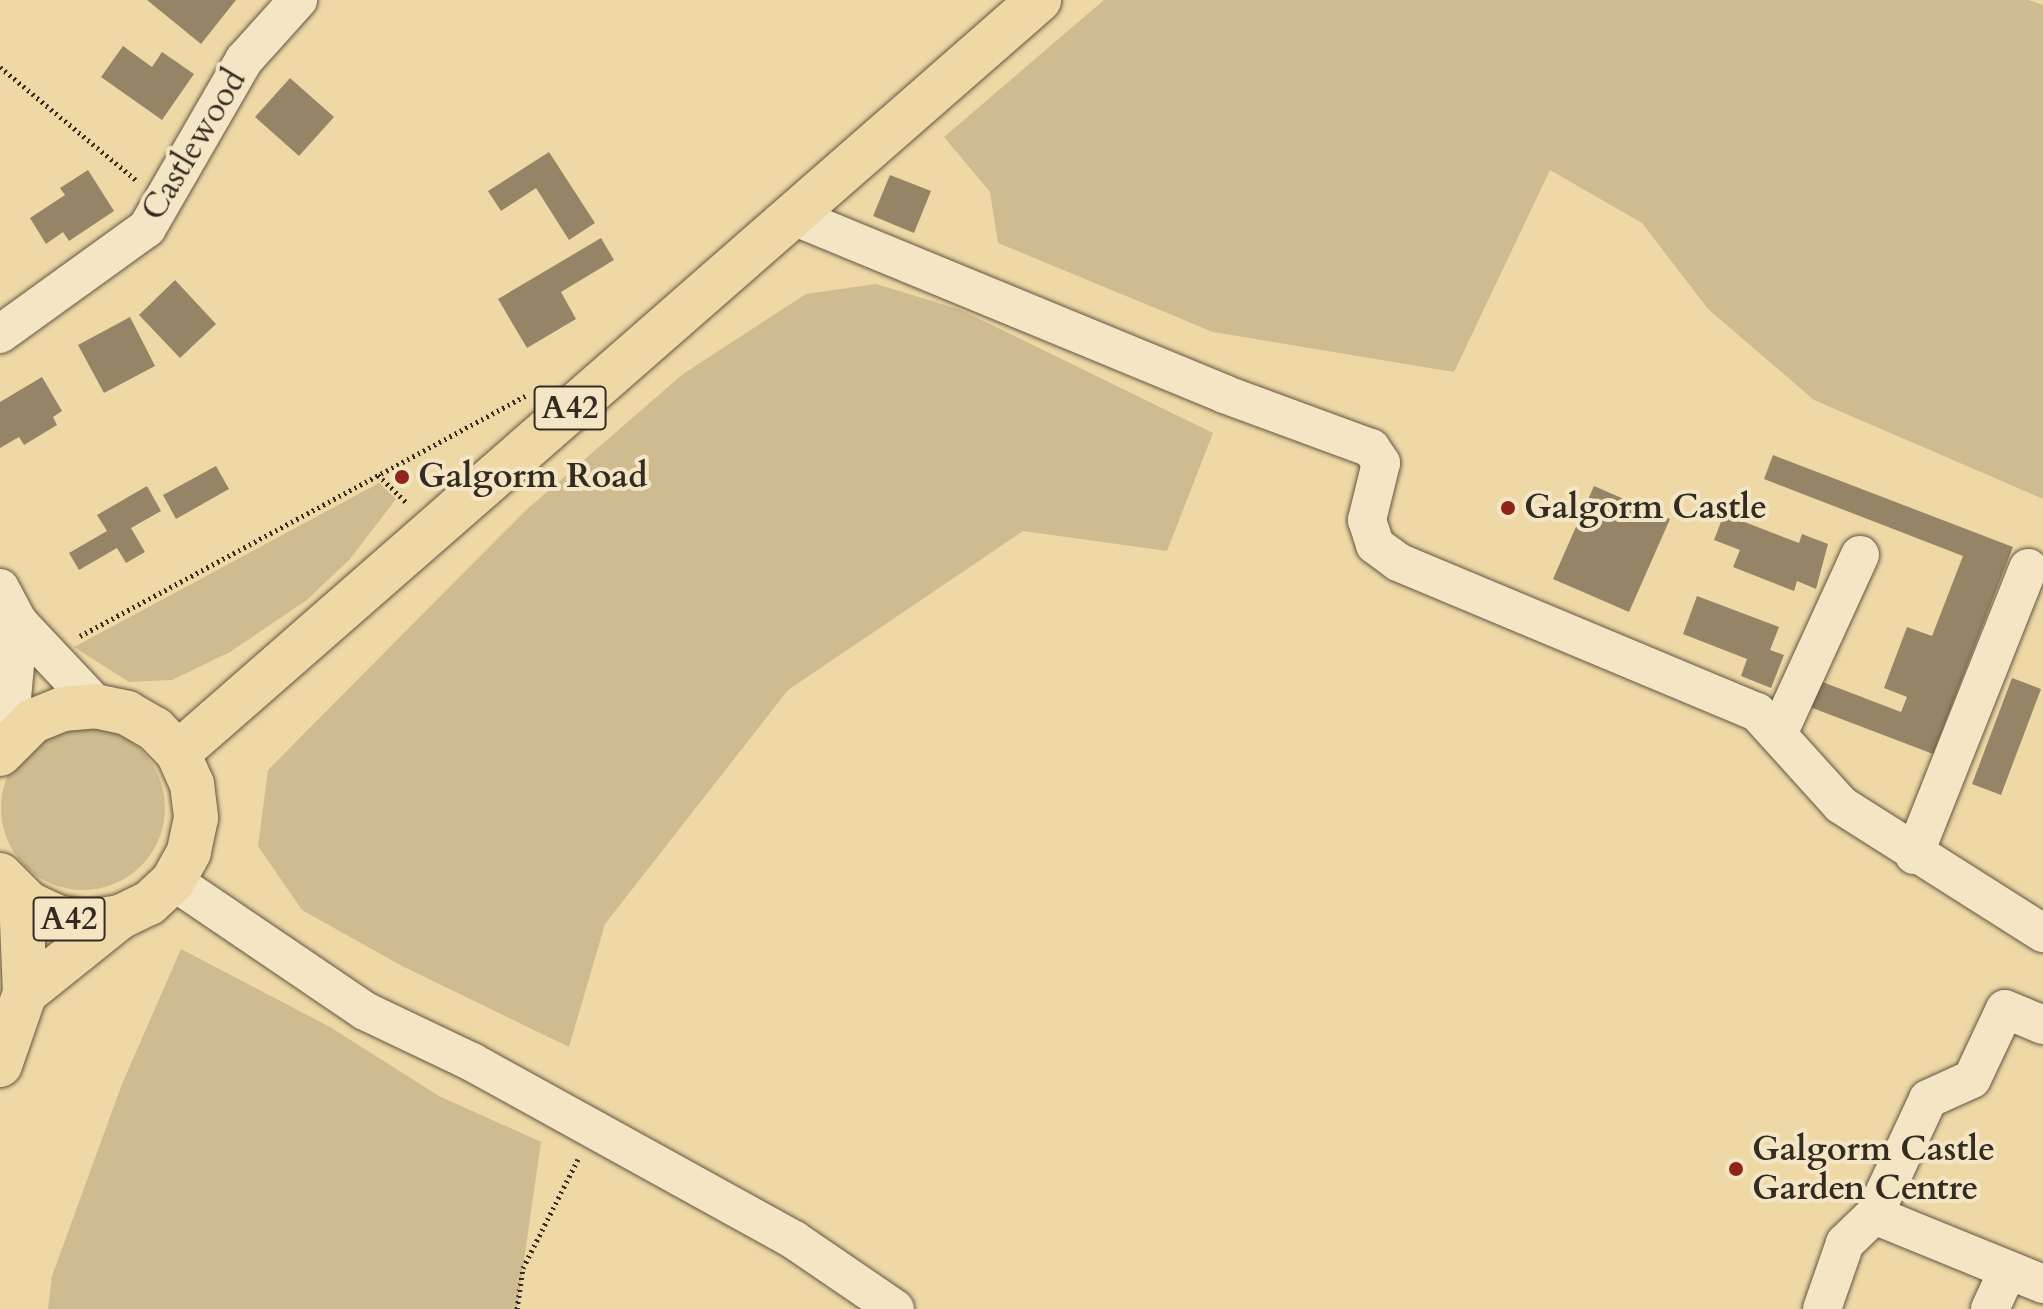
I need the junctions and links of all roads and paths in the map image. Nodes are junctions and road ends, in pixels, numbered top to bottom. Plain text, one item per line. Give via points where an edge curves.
1 (298, 0) edge
2 (1039, 0) edge
3 (0, 67) edge
4 (161, 201) junction
5 (793, 216) junction
6 (0, 334) edge
7 (532, 392) dead end
8 (1860, 555) dead end
9 (2028, 568) dead end
10 (0, 588) edge
11 (19, 623) junction
12 (51, 652) junction
13 (97, 706) junction
14 (1778, 734) junction
15 (4, 748) edge
16 (178, 753) junction
17 (1914, 855) junction
18 (173, 881) junction
19 (10, 886) edge
20 (120, 917) junction
21 (2043, 933) edge
22 (25, 993) junction
23 (2043, 1025) edge
24 (0, 1065) edge
25 (593, 1129) junction
26 (1874, 1215) junction
27 (2008, 1270) junction
28 (2043, 1284) edge
29 (517, 1309) edge
30 (895, 1309) edge
31 (1822, 1309) edge
32 (1990, 1309) edge

1 - 4 street, Castlewood via 244,60
2 - 5 main road, A42
3 - 4 path
4 - 6 street, Castlewood via 147,228
5 - 14 street via 1224,394 1371,448 1381,463 1367,520 1375,545 1398,562 1757,712
5 - 16 main road, A42
7 - 12 path
8 - 14 street
9 - 17 street
10 - 11 street
11 - 12 street
11 - 15 street
12 - 13 street
13 - 15 main road, A42 via 63,709 33,721
13 - 16 main road, A42 via 127,713 155,729
14 - 17 street via 1841,805
16 - 18 main road, A42 via 192,784 196,818 189,852
17 - 21 street
18 - 20 main road, A42 via 149,903
18 - 25 street via 365,1011
19 - 20 main road, A42 via 57,917 88,922
19 - 22 main road, A42
20 - 22 main road, A42
22 - 24 main road, A42
23 - 26 street via 2005,1009 1972,1079 1928,1099
25 - 29 path via 523,1268
25 - 30 street via 794,1240
26 - 27 street
26 - 31 street via 1845,1243
27 - 28 street
27 - 32 street

